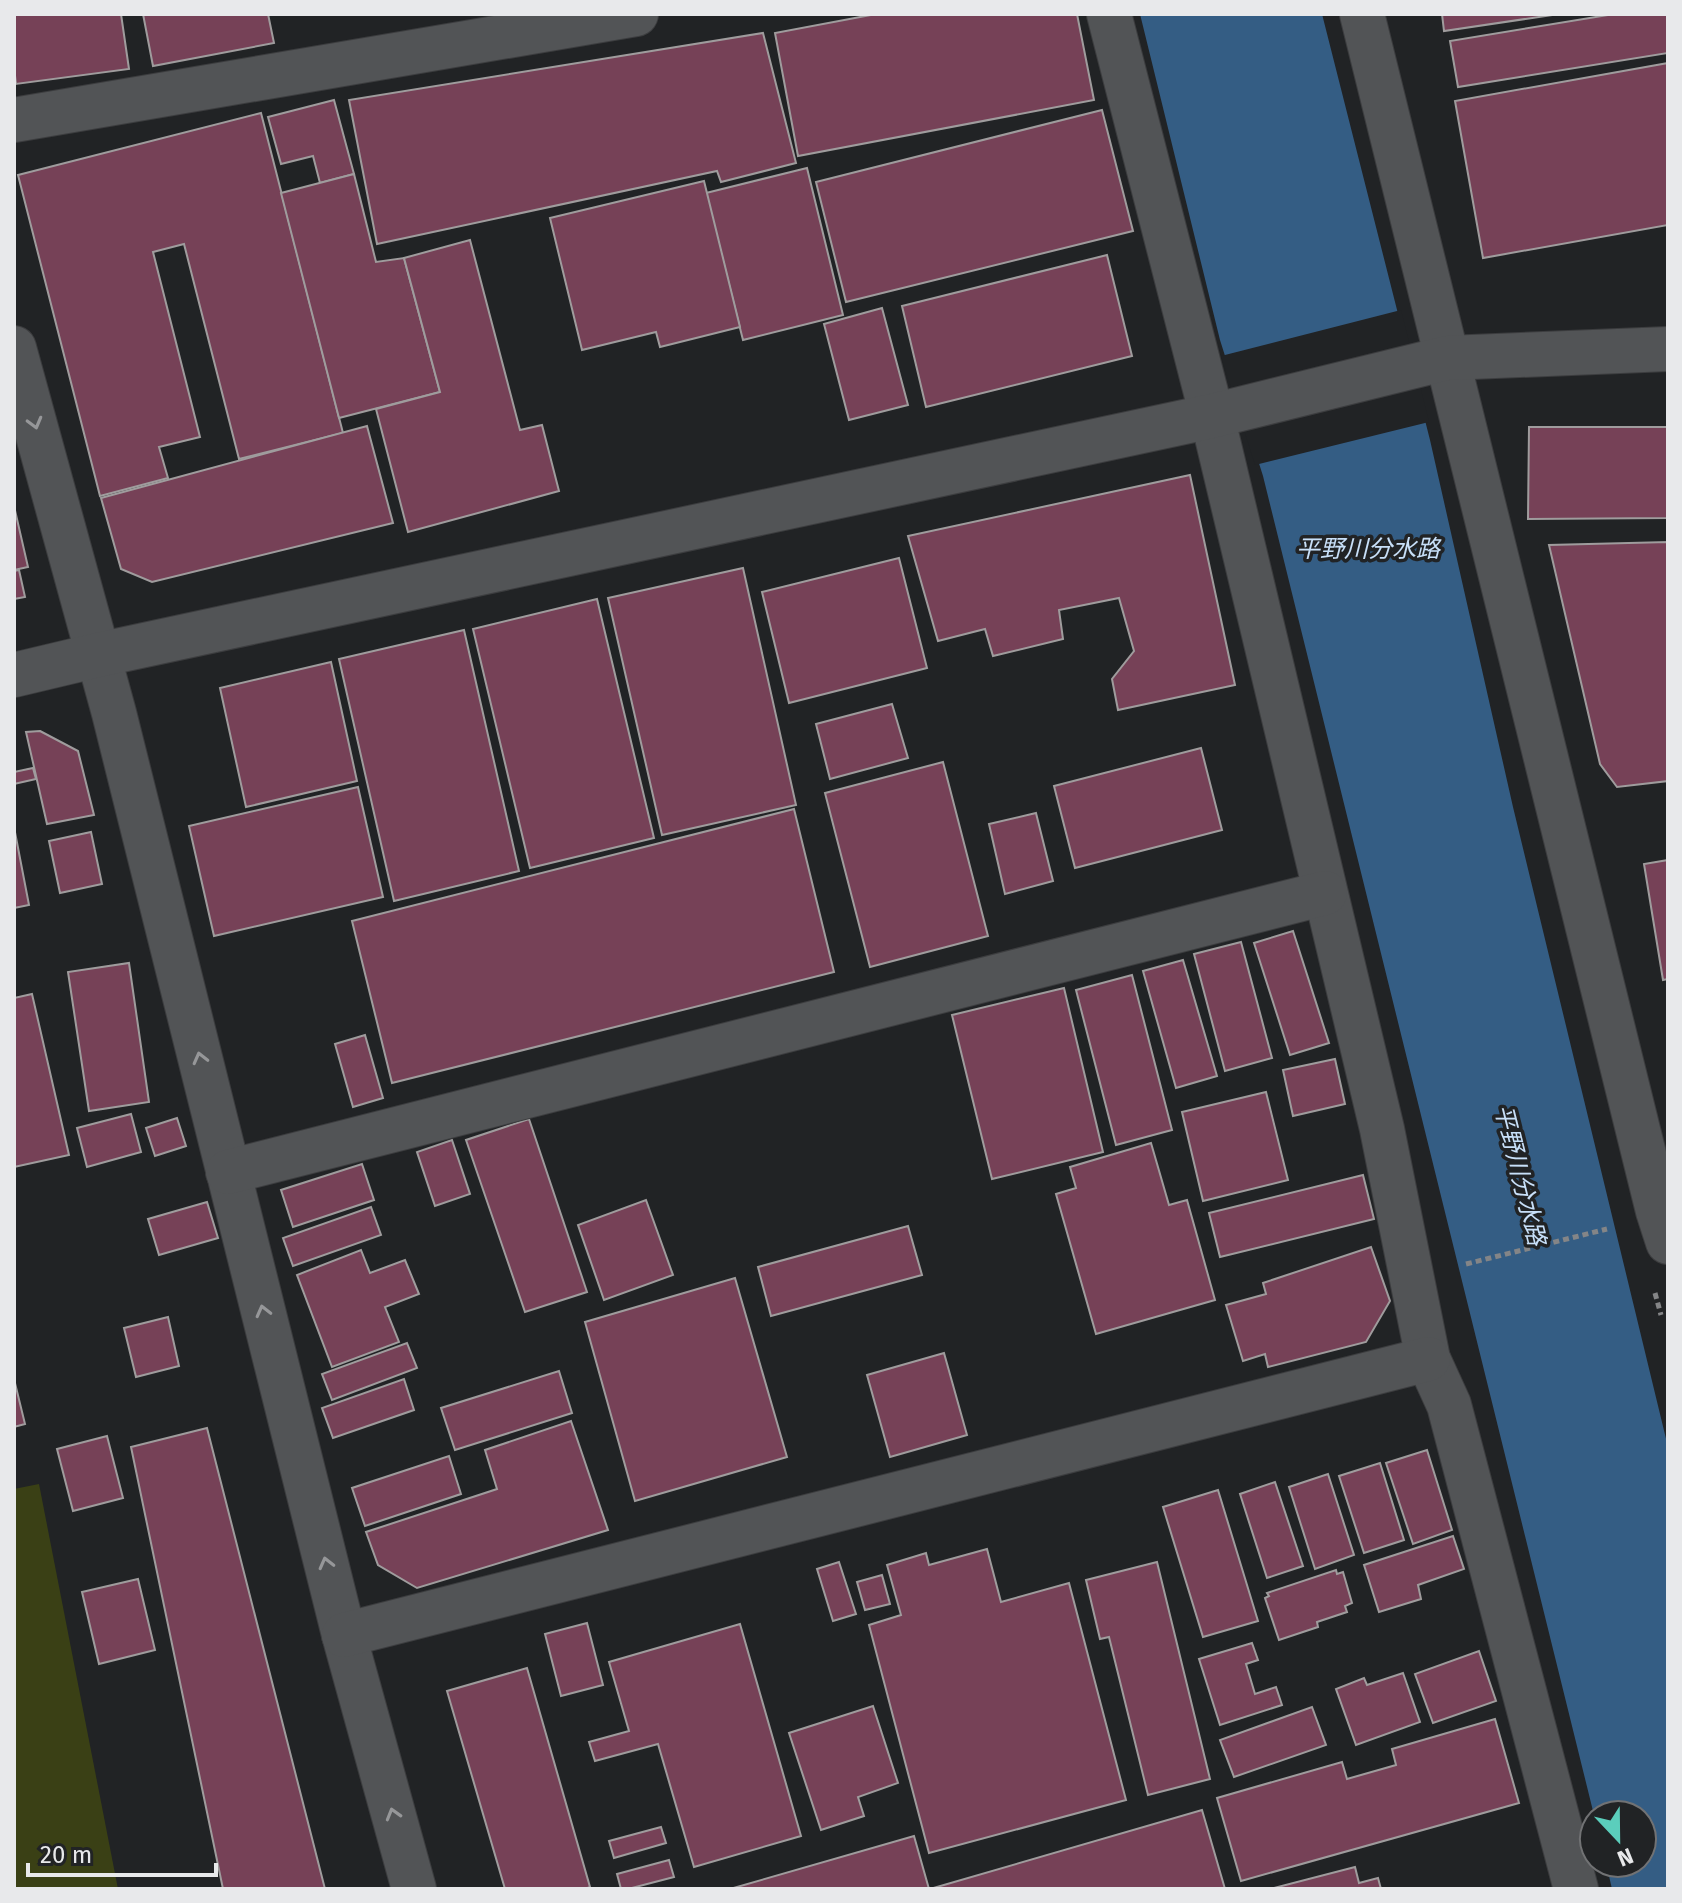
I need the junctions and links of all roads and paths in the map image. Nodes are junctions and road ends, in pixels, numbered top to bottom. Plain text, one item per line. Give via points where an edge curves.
1 (636, 14) edge
2 (1109, 14) edge
3 (1362, 14) edge
4 (14, 120) edge
5 (14, 348) edge
6 (1668, 349) edge
7 (1431, 362) junction
8 (1223, 413) junction
9 (98, 655) junction
10 (14, 675) edge
11 (1325, 893) junction
12 (228, 1172) junction
13 (1620, 1226) dead end
14 (1668, 1242) edge
15 (1466, 1264) dead end
16 (1428, 1359) junction
17 (344, 1635) junction
18 (414, 1889) edge
19 (1576, 1889) edge

1 - 4 street
2 - 8 street
3 - 7 street
5 -> 9 street
6 - 7 street
7 - 8 street
7 - 14 street
8 - 9 street
8 - 11 street
9 - 10 street
12 -> 9 street
11 - 12 street
11 - 16 street via 1382,1129
17 -> 12 street
13 - 15 path
16 - 17 street
16 - 19 street via 1449,1405
18 -> 17 street

